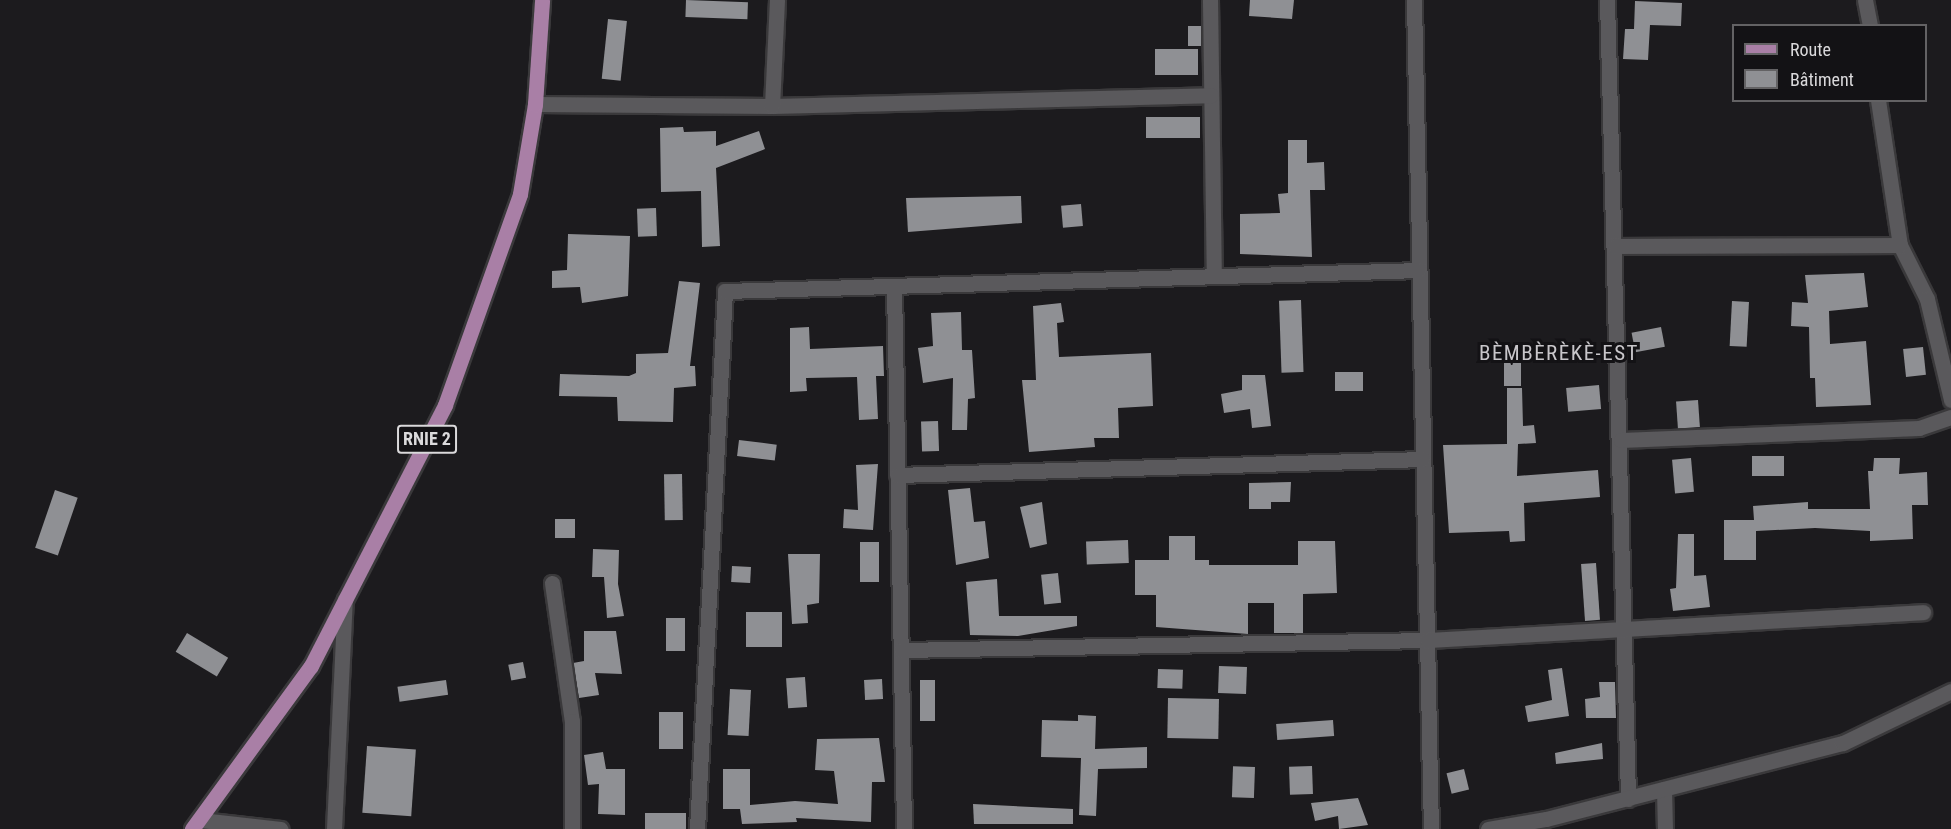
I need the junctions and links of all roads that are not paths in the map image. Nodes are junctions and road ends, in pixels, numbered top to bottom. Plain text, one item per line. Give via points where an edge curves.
1 (542, 0) edge
2 (777, 0) edge
3 (1210, 0) edge
4 (1414, 0) edge
5 (1607, 0) edge
6 (1865, 0) edge
7 (1870, 24) edge
8 (1211, 94) junction
9 (1878, 102) edge
10 (535, 104) junction
11 (772, 106) junction
12 (1900, 245) junction
13 (1615, 246) junction
14 (1419, 270) junction
15 (1214, 276) junction
16 (894, 286) junction
17 (1951, 400) edge
18 (1951, 417) edge
19 (1621, 440) junction
20 (1424, 459) junction
21 (897, 475) junction
22 (552, 584) dead end
23 (345, 599) junction
24 (1923, 612) dead end
25 (1625, 629) junction
26 (1427, 640) junction
27 (901, 650) junction
28 (1951, 691) edge
29 (1664, 789) junction
30 (1628, 799) junction
31 (197, 824) edge
32 (280, 829) edge
33 (334, 829) edge
34 (572, 829) edge
35 (697, 829) edge
36 (904, 829) edge
37 (1431, 829) edge
38 (1488, 829) edge
39 (1665, 829) edge

1 - 10 main road, RNIE 2
2 - 11 street
3 - 8 street
4 - 14 street
5 - 13 street
6 - 7 street
8 - 11 street
8 - 15 street
9 - 12 street
10 - 11 street
10 - 23 main road, RNIE 2 via 520,195 477,326 445,405
12 - 13 street
12 - 17 street via 1927,299
13 - 19 street
14 - 15 street
14 - 20 street
15 - 16 street
16 - 21 street
16 - 35 street via 725,291
18 - 19 street via 1919,428
19 - 25 street
20 - 21 street
20 - 26 street
21 - 27 street
22 - 34 street via 572,721
23 - 31 main road, RNIE 2 via 311,666
23 - 33 street
24 - 25 street
25 - 26 street
25 - 30 street
26 - 27 street
26 - 37 street
27 - 36 street
28 - 29 street via 1843,743
29 - 30 street
29 - 39 street
30 - 38 street
31 - 32 street

